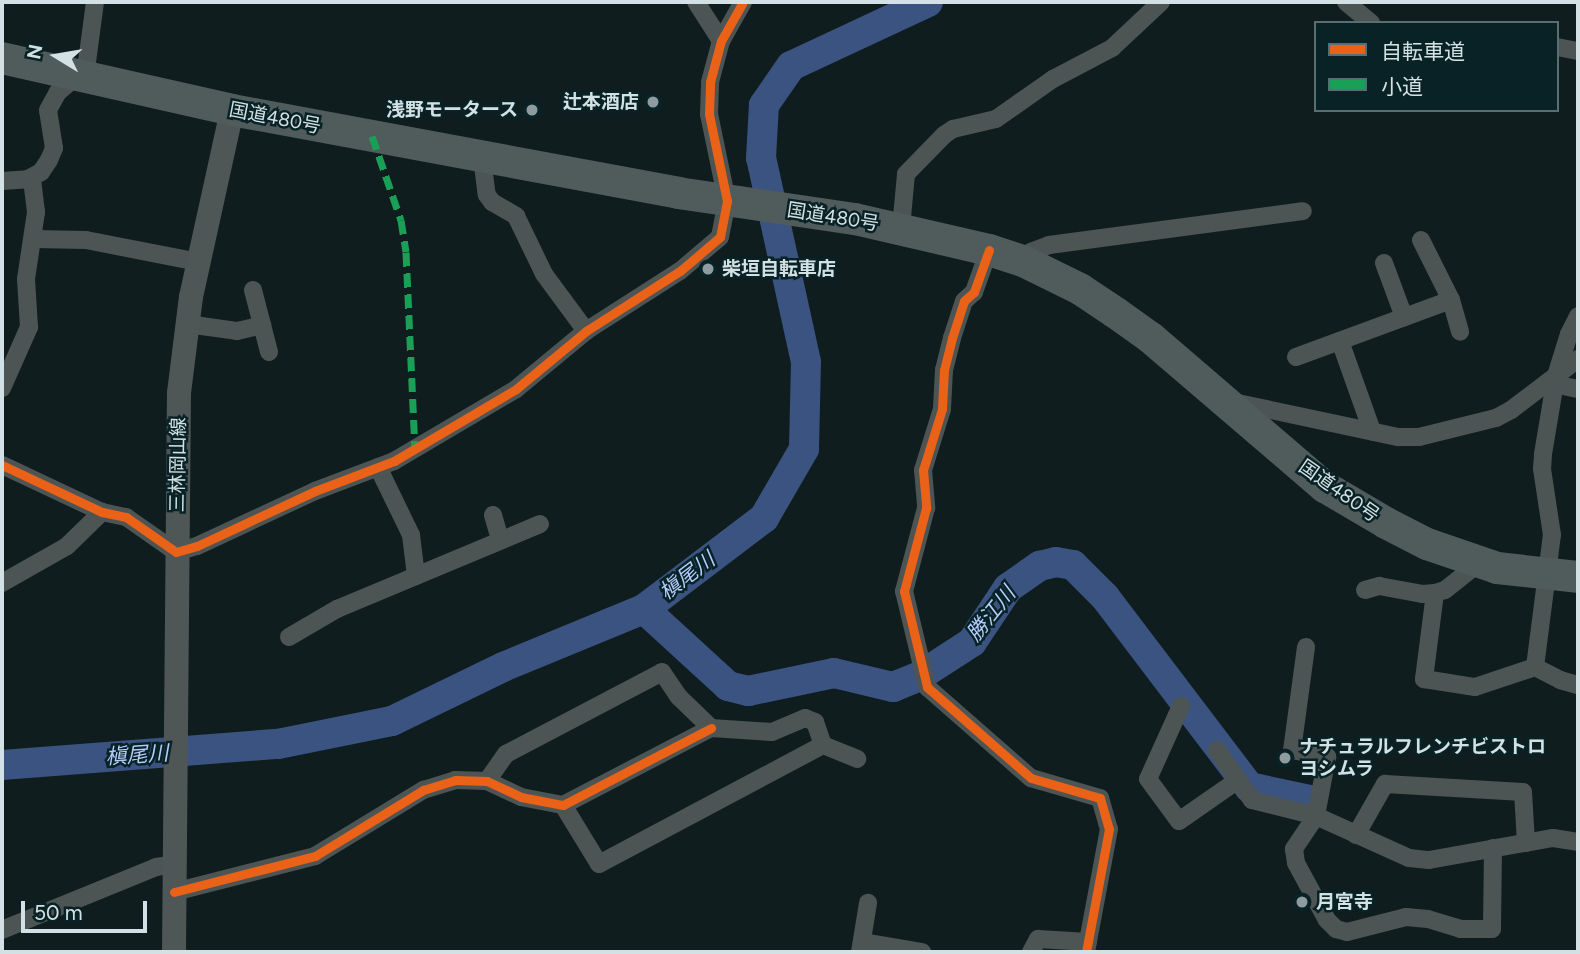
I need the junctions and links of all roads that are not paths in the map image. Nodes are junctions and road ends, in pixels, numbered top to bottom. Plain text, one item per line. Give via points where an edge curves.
1 (95, 2) edge
2 (696, 2) edge
3 (743, 2) edge
4 (1161, 2) edge
5 (1346, 2) edge
6 (1369, 21) edge
7 (721, 41) junction
8 (1559, 47) edge
9 (1578, 51) edge
10 (2, 58) edge
11 (82, 76) junction
12 (232, 110) junction
13 (482, 157) junction
14 (32, 177) junction
15 (2, 181) edge
16 (736, 203) junction
17 (1303, 211) dead end
18 (901, 228) junction
19 (34, 239) junction
20 (1421, 240) dead end
21 (989, 250) junction
22 (198, 262) junction
23 (1025, 262) junction
24 (1384, 263) dead end
25 (253, 290) dead end
26 (1451, 300) junction
27 (1578, 316) edge
28 (1404, 317) junction
29 (187, 324) junction
30 (262, 325) junction
31 (586, 331) junction
32 (1460, 332) dead end
33 (1340, 341) junction
34 (269, 352) dead end
35 (1296, 357) dead end
36 (1578, 359) edge
37 (7, 365) edge
38 (1555, 380) junction
39 (2, 388) edge
40 (1578, 389) edge
41 (1223, 401) junction
42 (1372, 431) junction
43 (2, 465) edge
44 (377, 467) junction
45 (102, 512) junction
46 (493, 515) dead end
47 (540, 524) dead end
48 (500, 540) junction
49 (176, 552) junction
50 (1479, 563) junction
51 (416, 576) junction
52 (1564, 576) edge
53 (2, 583) edge
54 (1365, 590) dead end
55 (1435, 593) junction
56 (289, 637) dead end
57 (1306, 647) dead end
58 (1535, 667) junction
59 (1578, 685) edge
60 (1181, 706) dead end
61 (711, 728) junction
62 (823, 745) junction
63 (1217, 750) dead end
64 (857, 759) dead end
65 (487, 780) junction
66 (1238, 780) junction
67 (563, 805) junction
68 (1316, 816) junction
69 (1356, 835) junction
70 (1578, 842) edge
71 (1526, 843) junction
72 (1493, 848) junction
73 (174, 864) junction
74 (174, 892) junction
75 (868, 903) dead end
76 (2, 930) edge
77 (861, 947) edge
78 (1087, 947) edge
79 (174, 952) edge
80 (922, 952) edge
81 (1031, 952) edge

1 - 11 street
2 - 7 street
3 - 7 street
4 - 18 street via 1112,48 1053,79 996,119 944,135 906,174
5 - 6 street
7 - 16 street via 710,82 709,114
8 - 9 street
10 - 11 highway, 国道480号
11 - 12 highway, 国道480号
11 - 14 street via 58,92 48,110 54,148
12 - 13 highway, 国道480号
12 - 22 main road, 三林岡山線
13 - 16 highway, 国道480号
13 - 31 street via 486,195 516,216 544,274
14 - 15 street
14 - 19 street
16 - 18 highway, 国道480号
16 - 31 street via 720,237 680,271
17 - 23 street via 1049,245 1031,252
18 - 21 highway, 国道480号
19 - 22 street via 86,240
19 - 37 street via 26,279 29,327
20 - 26 street
21 - 23 highway, 国道480号
21 - 78 street via 974,292 964,301 944,370 942,409 923,470 926,508 904,591 927,687 1031,778 1100,798 1109,829
22 - 29 main road, 三林岡山線
23 - 41 highway, 国道480号 via 1116,313
24 - 28 street
25 - 30 street
26 - 28 street
26 - 32 street
27 - 38 street
28 - 33 street
29 - 30 street via 237,331
29 - 49 main road, 三林岡山線 via 179,393
30 - 34 street
31 - 44 street via 516,389
33 - 35 street
33 - 42 street
36 - 38 street
37 - 39 street
38 - 40 street
38 - 42 street via 1496,418 1419,437
38 - 52 street via 1542,469
41 - 42 street
41 - 50 highway, 国道480号 via 1325,487 1427,544
43 - 45 street
44 - 49 street
44 - 51 street via 411,535
45 - 49 street via 126,517
45 - 53 street via 67,546
46 - 48 street
47 - 48 street
48 - 51 street
49 - 73 main road, 三林岡山線
50 - 52 highway, 国道480号
50 - 55 street
51 - 56 street via 308,635
52 - 58 street
54 - 55 street via 1379,586
55 - 58 street via 1424,679 1475,687
57 - 68 street via 1292,750 1327,757
58 - 59 street
60 - 66 street via 1148,779 1179,821
61 - 62 street via 772,732 805,718 815,722
61 - 65 street via 662,672 506,754
61 - 67 street
62 - 64 street
62 - 67 street via 599,863
63 - 66 street
65 - 67 street via 521,797
65 - 74 street via 455,780 424,790 315,856
66 - 68 street via 1252,800
68 - 69 street
68 - 72 street via 1294,849 1296,863 1327,920 1347,932 1406,917 1460,929 1492,929
69 - 71 street via 1385,784 1524,792
69 - 72 street via 1399,854 1429,860
70 - 71 street via 1553,838
71 - 72 street
73 - 74 main road, 三林岡山線
73 - 76 street via 156,867
74 - 79 main road, 三林岡山線
75 - 77 street
77 - 80 street
78 - 81 street via 1038,939

